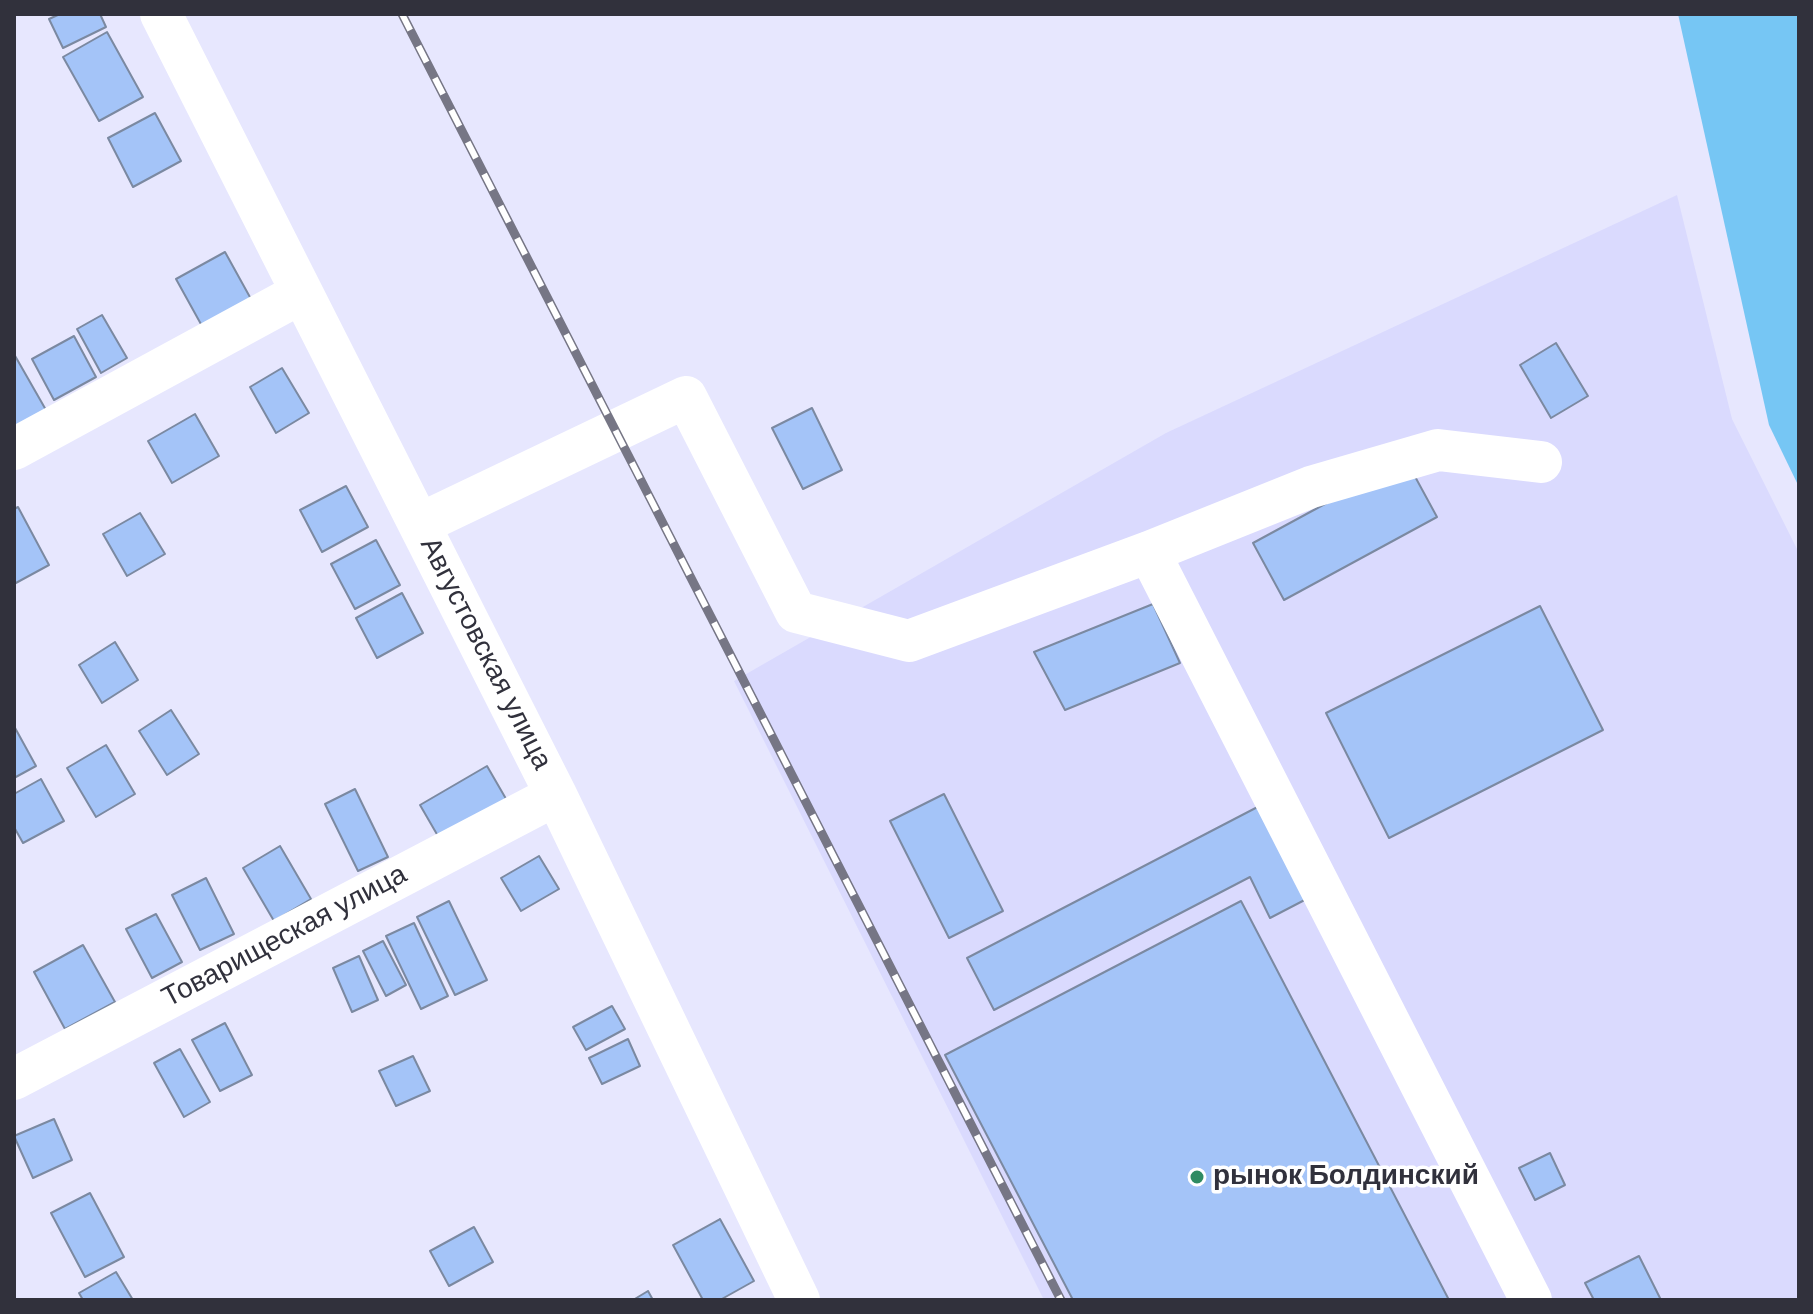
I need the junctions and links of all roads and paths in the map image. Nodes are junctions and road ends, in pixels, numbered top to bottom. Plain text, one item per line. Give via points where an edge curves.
1 (161, 14) edge
2 (301, 293) junction
3 (14, 449) edge
4 (1541, 462) dead end
5 (420, 524) junction
6 (1149, 552) junction
7 (556, 795) junction
8 (14, 1079) edge
9 (799, 1300) edge
10 (1531, 1300) edge

1 - 2 street, Августовская улица
2 - 3 street
2 - 5 street, Августовская улица
4 - 6 street via 1438,450 1311,487
5 - 6 street via 686,397 796,612 909,641
5 - 7 street, Августовская улица
6 - 10 street
7 - 8 street, Товарищеская улица
7 - 9 street, Августовская улица

